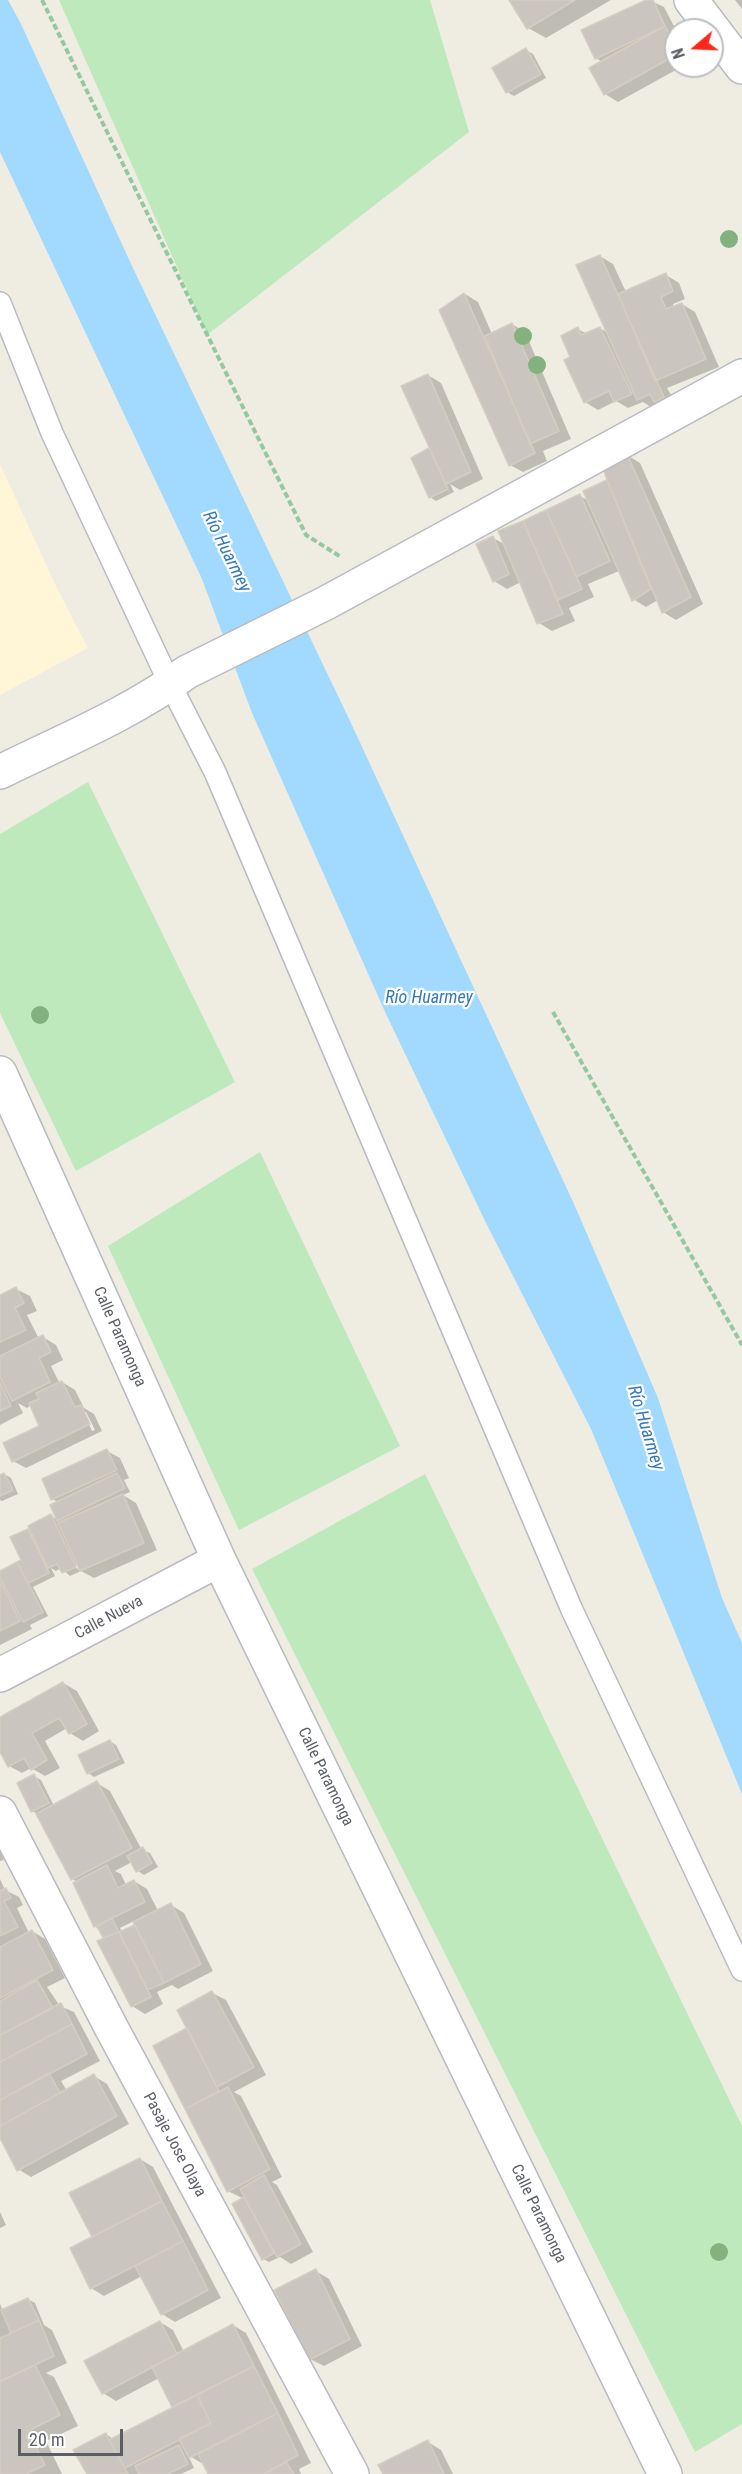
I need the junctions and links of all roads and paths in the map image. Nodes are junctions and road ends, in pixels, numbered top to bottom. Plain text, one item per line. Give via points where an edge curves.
1 (42, 0) edge
2 (691, 0) edge
3 (742, 68) edge
4 (0, 303) edge
5 (742, 376) edge
6 (373, 578) junction
7 (179, 678) junction
8 (0, 772) edge
9 (553, 1012) dead end
10 (0, 1073) edge
11 (742, 1345) edge
12 (219, 1560) junction
13 (0, 1675) edge
14 (0, 1813) edge
15 (742, 1970) edge
16 (660, 2472) edge
17 (352, 2474) edge

1 - 6 path via 306,536
2 - 3 street
4 - 7 lane via 52,433
5 - 6 street
6 - 7 street
7 - 8 street
7 - 15 lane via 215,772 572,1610
9 - 11 path
10 - 12 street, Calle Paramonga
12 - 13 street, Calle Nueva
12 - 16 street, Calle Paramonga
14 - 17 street, Pasaje Jose Olaya

